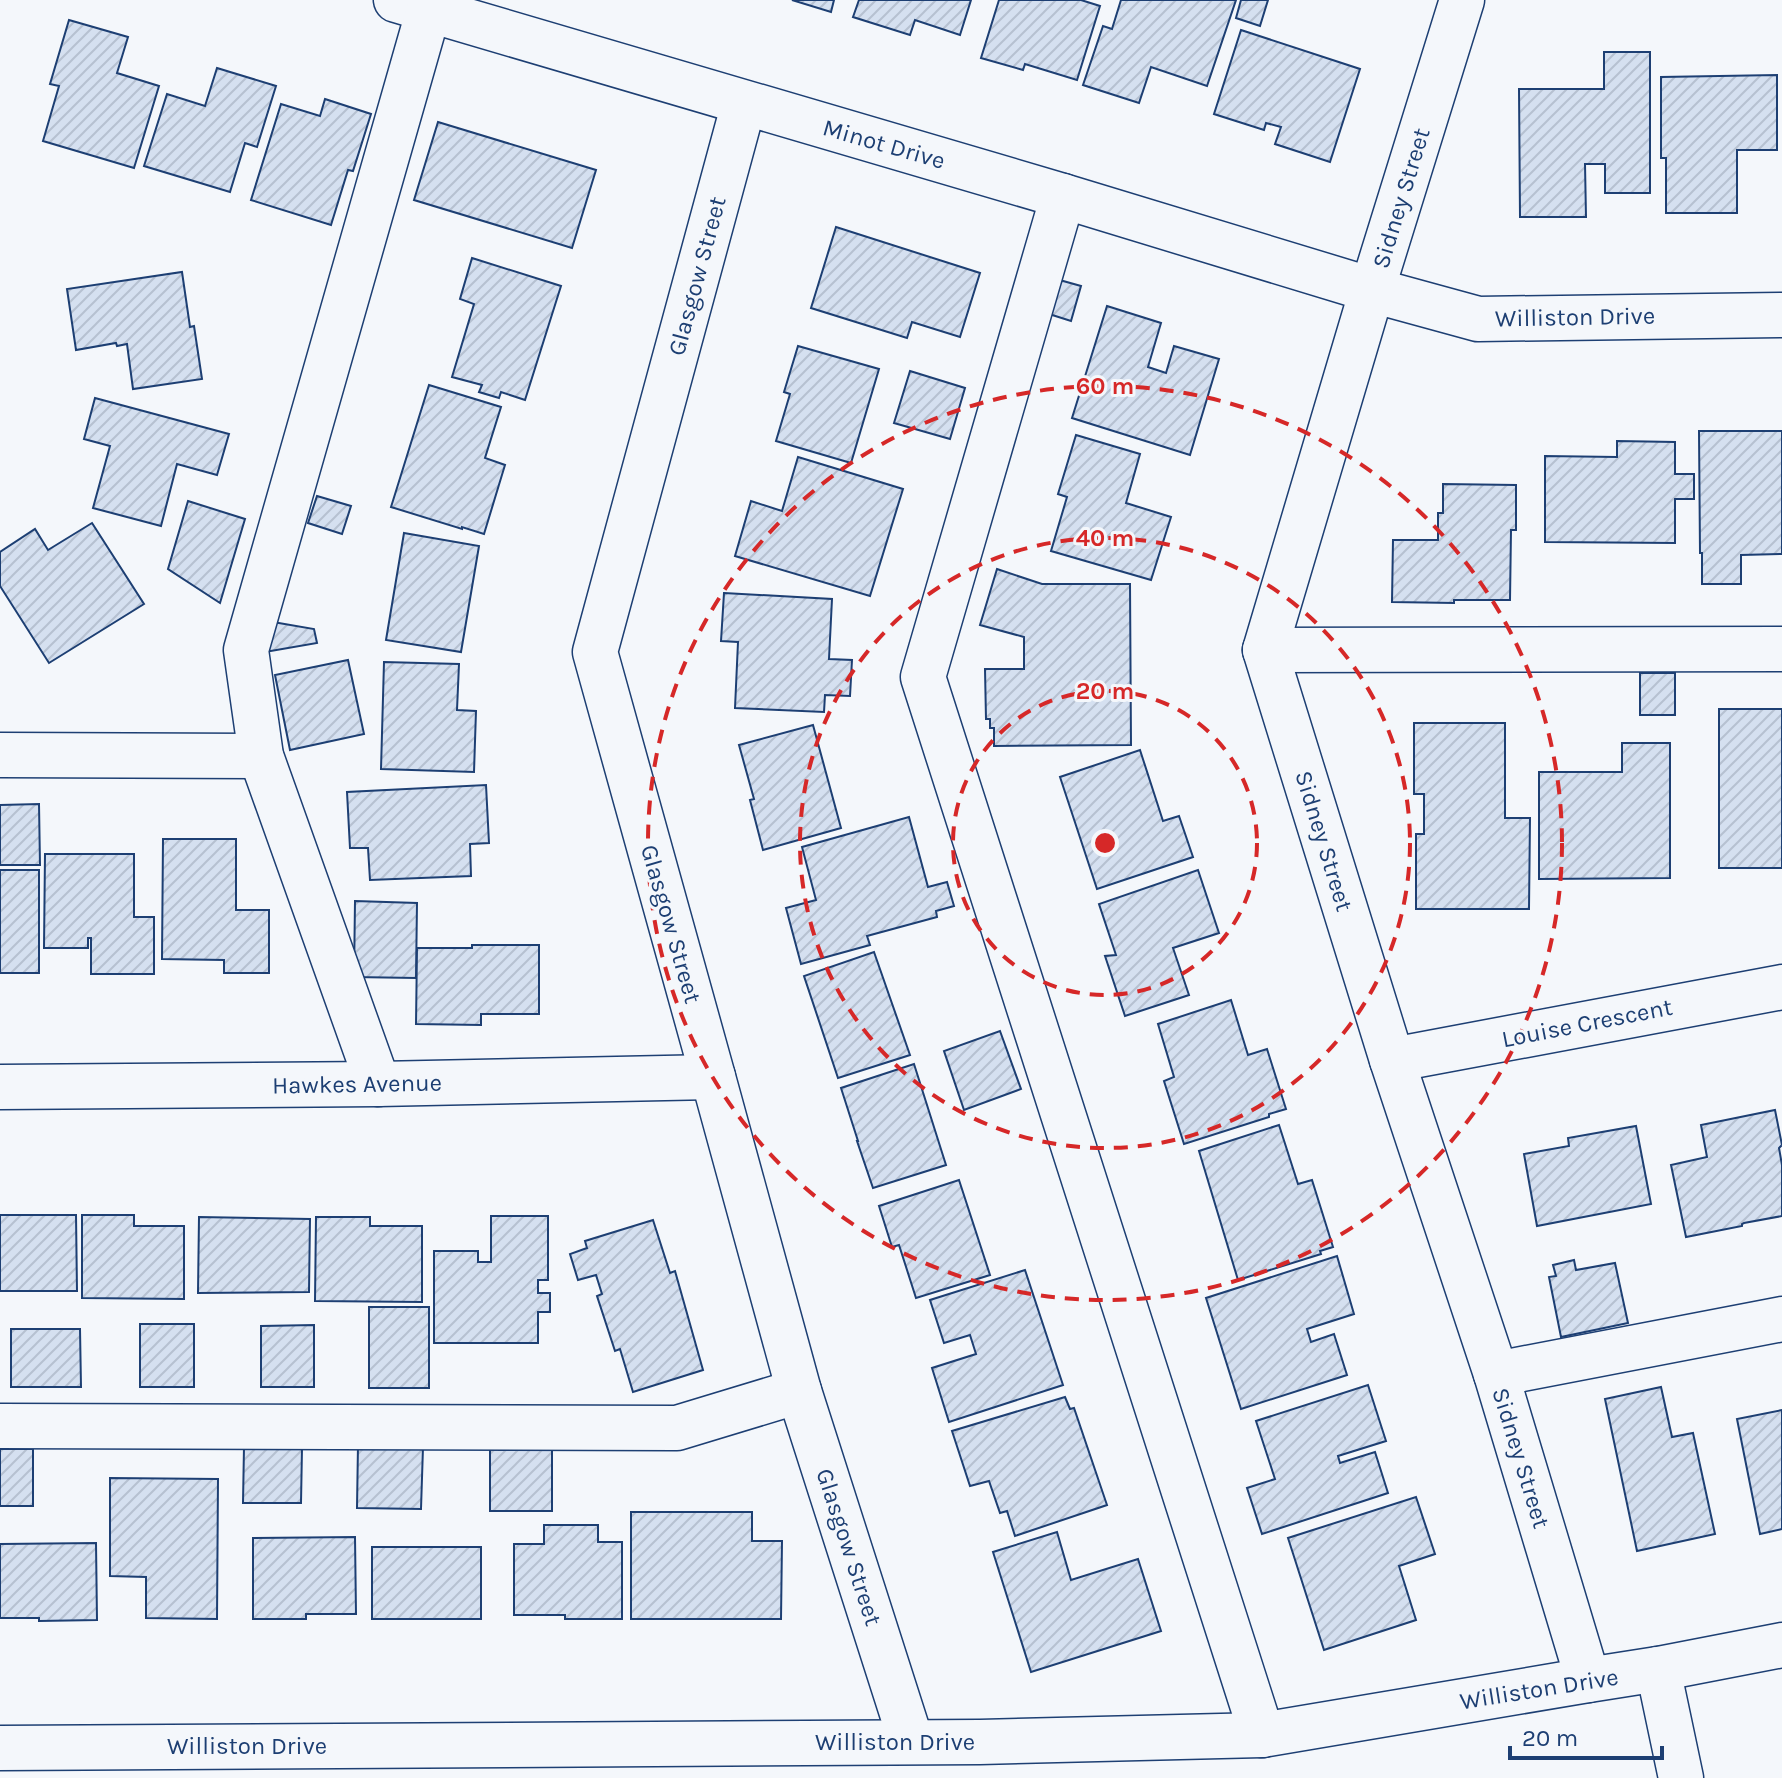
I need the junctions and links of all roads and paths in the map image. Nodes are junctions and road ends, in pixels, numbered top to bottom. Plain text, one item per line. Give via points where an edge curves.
1 (1462, 0) edge
2 (413, 5) edge
3 (744, 103) junction
4 (1063, 196) junction
5 (1372, 290) junction
6 (1782, 315) edge
7 (1782, 649) edge
8 (1265, 650) junction
9 (0, 755) edge
10 (261, 756) junction
11 (1782, 987) edge
12 (1392, 1060) junction
13 (713, 1077) junction
14 (378, 1084) junction
15 (0, 1087) edge
16 (1782, 1319) edge
17 (1496, 1374) junction
18 (799, 1391) junction
19 (0, 1426) edge
20 (1782, 1645) edge
21 (1658, 1669) junction
22 (1588, 1680) junction
23 (1262, 1735) junction
24 (911, 1741) junction
25 (0, 1748) edge
26 (980, 1760) edge
27 (1681, 1778) edge

1 - 5 street, Sidney Street
2 - 3 street, Minot Drive
2 - 10 street via 246,650
3 - 4 street, Minot Drive
3 - 13 street, Glasgow Street via 595,652
4 - 5 street, Minot Drive
4 - 23 street via 923,677
5 - 6 street, Williston Drive via 1478,319
5 - 8 street, Sidney Street
7 - 8 street
8 - 12 street, Sidney Street
9 - 10 street
10 - 14 street
11 - 12 street, Louise Crescent
12 - 17 street, Sidney Street
13 - 14 street, Hawkes Avenue
13 - 18 street, Glasgow Street
14 - 15 street, Hawkes Avenue
16 - 17 street
17 - 22 street, Sidney Street
18 - 19 street via 677,1428
18 - 24 street, Glasgow Street
20 - 21 street, Williston Drive
21 - 22 street, Williston Drive
21 - 27 street
22 - 23 street, Williston Drive
23 - 26 street, Williston Drive
24 - 25 street, Williston Drive
24 - 26 street, Williston Drive

